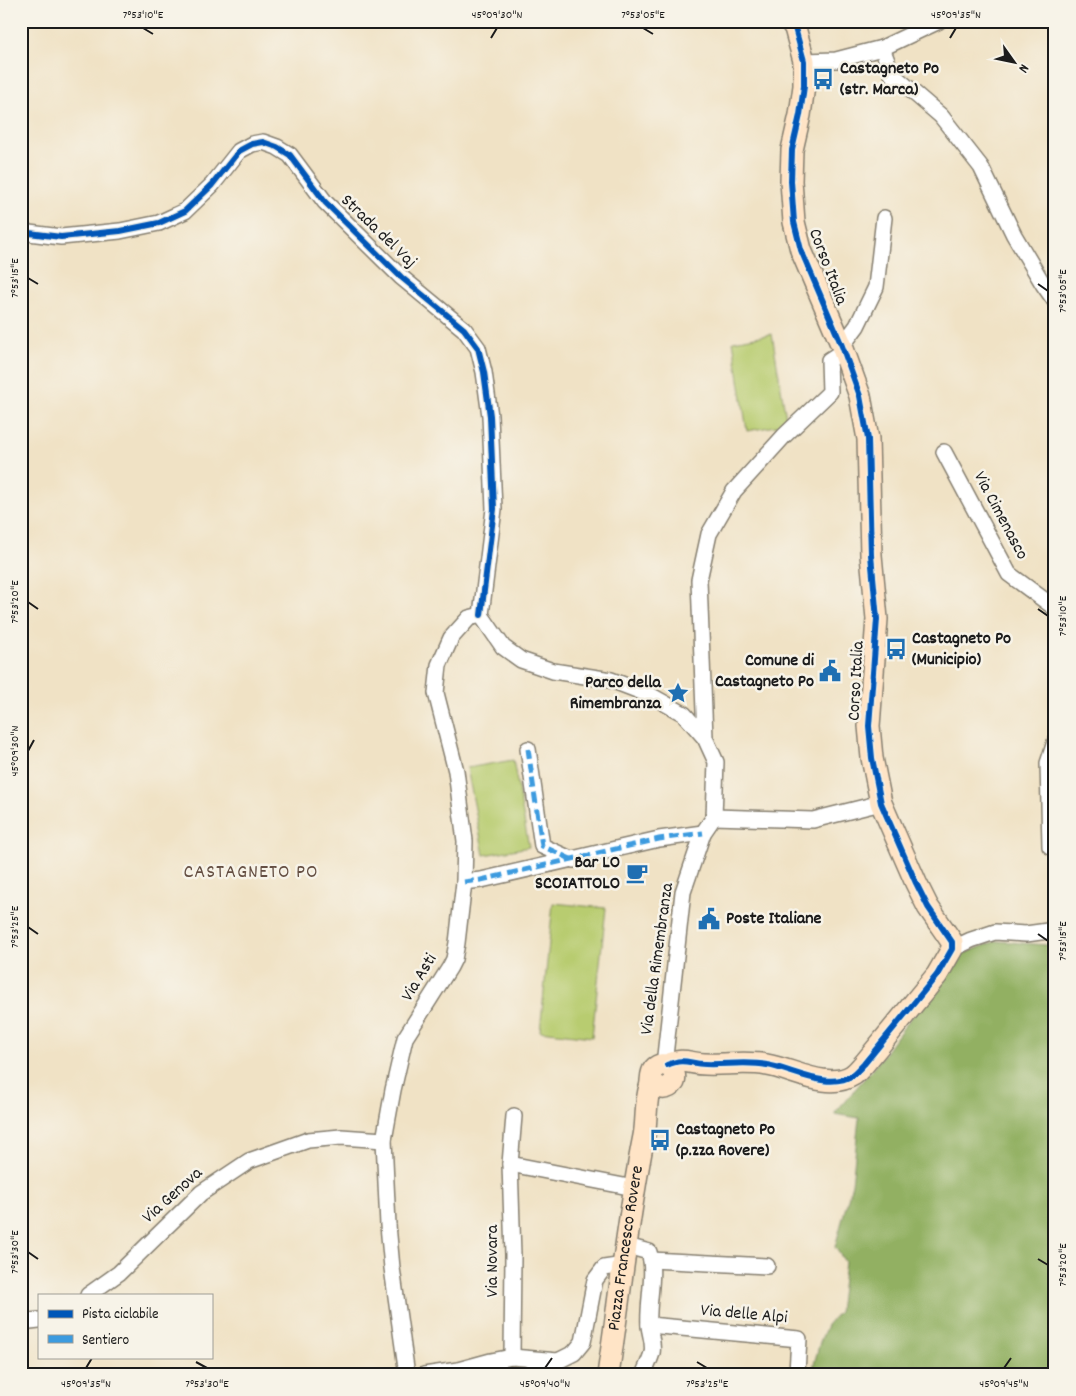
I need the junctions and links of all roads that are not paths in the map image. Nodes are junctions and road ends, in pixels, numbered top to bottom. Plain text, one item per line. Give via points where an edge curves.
1 (790, 21) edge
2 (939, 21) edge
3 (882, 48) junction
4 (804, 61) junction
5 (884, 218) dead end
6 (21, 232) edge
7 (1055, 301) edge
8 (843, 349) junction
9 (944, 452) dead end
10 (1055, 608) edge
11 (481, 615) junction
12 (706, 738) junction
13 (1055, 742) edge
14 (528, 749) dead end
15 (881, 803) junction
16 (714, 818) junction
17 (702, 833) junction
18 (1055, 849) edge
19 (573, 860) junction
20 (464, 882) junction
21 (1055, 930) edge
22 (952, 949) junction
23 (665, 1075) junction
24 (514, 1116) dead end
25 (384, 1140) junction
26 (510, 1164) junction
27 (634, 1188) junction
28 (626, 1255) junction
29 (651, 1260) junction
30 (767, 1266) dead end
31 (89, 1294) edge
32 (38, 1320) edge
33 (21, 1322) edge
34 (649, 1325) junction
35 (512, 1357) junction
36 (407, 1375) edge
37 (424, 1375) edge
38 (608, 1375) edge
39 (644, 1375) edge
40 (794, 1375) edge

1 - 4 street, Corso Italia
2 - 3 street
3 - 4 street via 836,60
3 - 7 street via 892,74 941,116 981,167 1014,235
4 - 8 street, Corso Italia via 802,105 792,150 794,222 801,250
5 - 8 street via 876,287
6 - 11 street, Strada del Vaj via 61,237 159,223 185,211 212,185 239,151 252,144 263,142 290,155 325,202 401,277 464,329 478,348 490,416 494,509
8 - 12 street via 829,360 830,392 734,491 709,534 699,580
8 - 15 street, Corso Italia via 860,396 868,438 876,619 869,726
9 - 10 street, Via Cimenasco via 1009,574
11 - 12 street via 503,647 521,660 553,671 610,680 650,695 684,714
11 - 20 street, Via Asti via 469,618 452,638 438,665 436,693 456,770 465,841
12 - 16 street via 716,762
13 - 18 street via 1048,763 1050,846
14 - 19 street via 542,846
15 - 16 street via 813,820
15 - 22 street, Corso Italia via 916,883 952,942
16 - 17 street, Via della Rimembranza
17 - 19 street via 659,839
17 - 23 street, Via della Rimembranza via 683,892
19 - 20 street
20 - 25 street, Via Asti via 454,959 405,1038
21 - 22 street via 1026,934 995,932
22 - 23 street via 936,975 852,1075 833,1081 809,1078 766,1065 703,1064
23 - 27 street, Piazza Francesco Rovere via 648,1091 647,1122
24 - 26 street, Via Novara
25 - 31 street, Via Genova via 341,1137 308,1140 249,1161 201,1193 119,1273
25 - 36 street, Via Asti via 392,1268
26 - 27 street
26 - 35 street, Via Novara
27 - 28 street, Piazza Francesco Rovere
28 - 29 street via 649,1252
28 - 35 street via 604,1268 595,1280 583,1342 574,1354 558,1361
28 - 38 street, Piazza Francesco Rovere
29 - 30 street
29 - 34 street
32 - 33 street
34 - 39 street via 652,1353
34 - 40 street, Via delle Alpi via 800,1339
35 - 37 street

